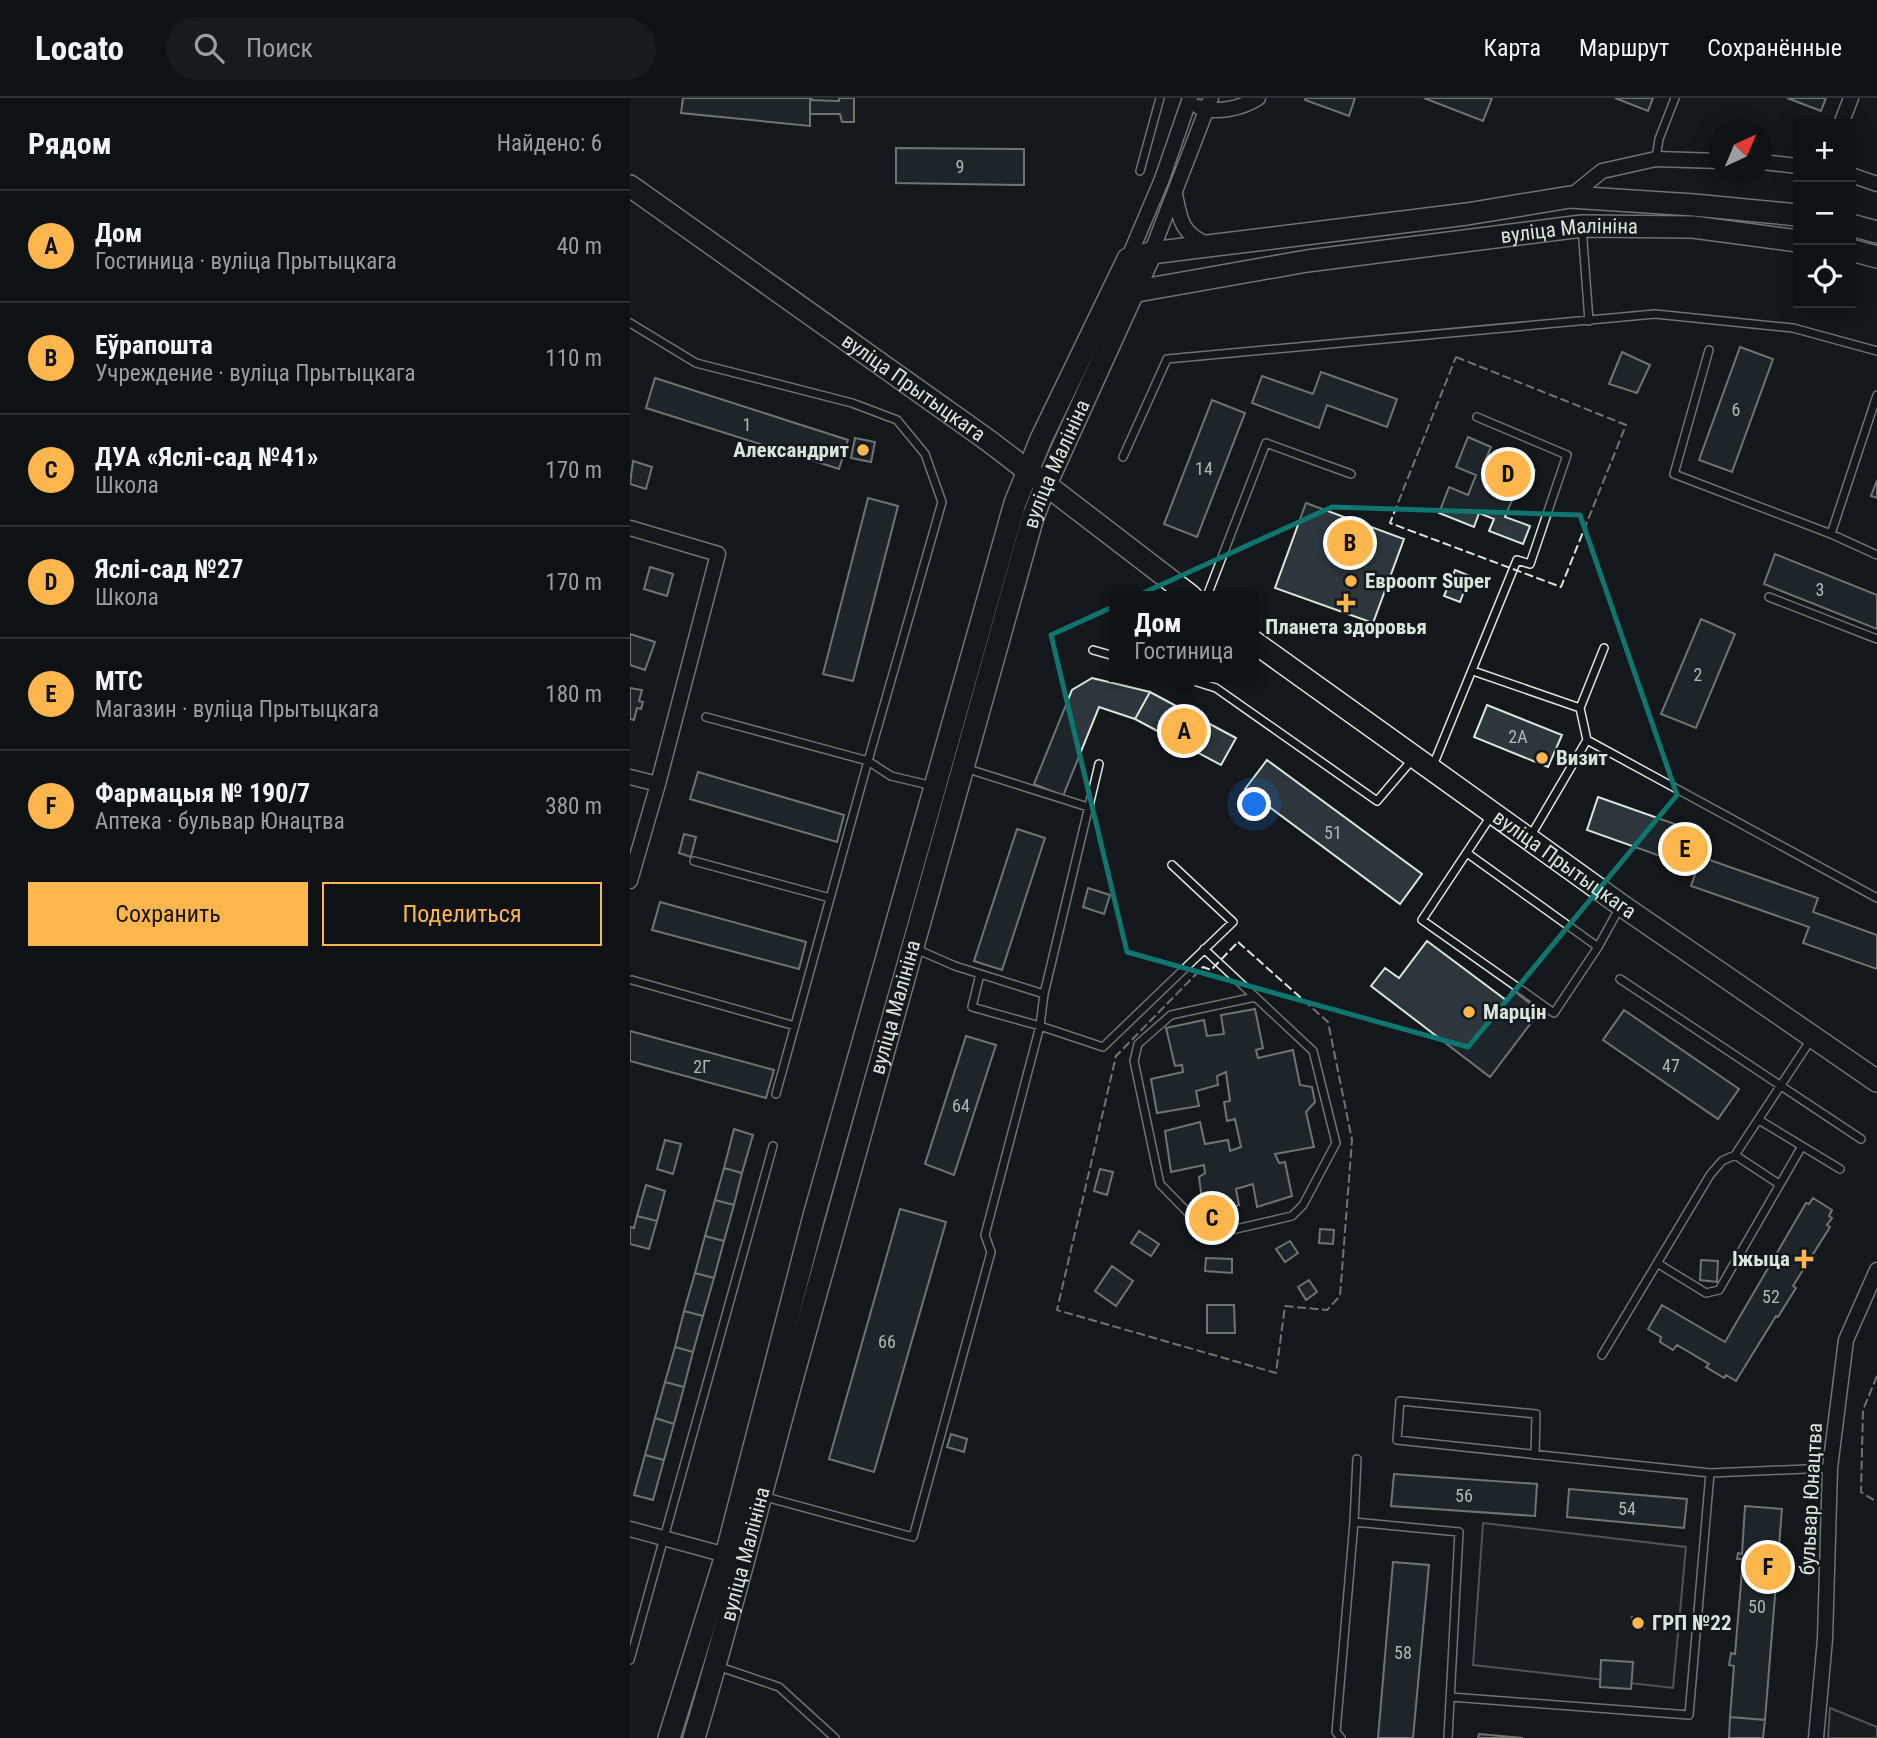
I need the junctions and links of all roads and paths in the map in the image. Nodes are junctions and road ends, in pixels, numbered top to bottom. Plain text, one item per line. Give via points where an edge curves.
1 (1160, 98) edge
2 (1258, 98) edge
3 (1675, 98) edge
4 (1851, 98) edge
5 (1190, 101) edge
6 (1209, 104) edge
7 (1843, 119) edge
8 (1656, 159) junction
9 (1709, 161) edge
10 (1772, 163) edge
11 (1793, 165) edge
12 (1140, 171) dead end
13 (1856, 177) edge
14 (1877, 184) edge
15 (630, 186) edge
16 (1175, 194) junction
17 (1570, 197) junction
18 (1793, 215) edge
19 (1582, 226) junction
20 (1856, 226) edge
21 (1877, 232) edge
22 (1793, 240) edge
23 (1211, 246) junction
24 (1856, 251) edge
25 (1151, 253) junction
26 (1877, 257) edge
27 (1128, 259) junction
28 (1135, 291) junction
29 (1110, 295) junction
30 (1589, 321) junction
31 (630, 323) edge
32 (1709, 350) dead end
33 (1877, 351) edge
34 (1877, 395) edge
35 (1477, 417) dead end
36 (1123, 457) dead end
37 (1028, 471) junction
38 (1350, 474) dead end
39 (1046, 484) junction
40 (630, 528) edge
41 (1831, 534) junction
42 (1877, 555) edge
43 (1185, 591) edge
44 (1208, 591) edge
45 (1769, 597) dead end
46 (1877, 639) edge
47 (1259, 646) edge
48 (1604, 648) dead end
49 (1093, 650) dead end
50 (1109, 655) edge
51 (1473, 671) junction
52 (1197, 682) edge
53 (1580, 708) junction
54 (706, 717) dead end
55 (1587, 740) junction
56 (868, 761) junction
57 (941, 761) junction
58 (1423, 762) junction
59 (1099, 764) dead end
60 (962, 767) junction
61 (630, 776) edge
62 (658, 784) junction
63 (934, 787) junction
64 (1088, 807) junction
65 (1493, 812) junction
66 (1530, 838) junction
67 (1467, 853) junction
68 (694, 861) dead end
69 (1172, 865) dead end
70 (630, 881) edge
71 (830, 898) junction
72 (1877, 898) edge
73 (1621, 905) junction
74 (912, 947) junction
75 (1598, 947) junction
76 (1204, 949) junction
77 (980, 974) junction
78 (1620, 979) dead end
79 (632, 980) dead end
80 (1044, 994) junction
81 (1255, 997) junction
82 (795, 1026) junction
83 (1040, 1026) junction
84 (1813, 1038) junction
85 (1877, 1081) edge
86 (1782, 1087) junction
87 (776, 1094) dead end
88 (1759, 1120) junction
89 (1861, 1139) dead end
90 (773, 1146) dead end
91 (1802, 1146) junction
92 (1735, 1155) junction
93 (1840, 1169) dead end
94 (1779, 1184) junction
95 (1657, 1263) junction
96 (1877, 1270) edge
97 (1602, 1355) dead end
98 (1535, 1455) junction
99 (1357, 1459) dead end
100 (1830, 1468) junction
101 (1710, 1473) junction
102 (760, 1495) junction
103 (1354, 1522) junction
104 (630, 1529) edge
105 (663, 1538) junction
106 (726, 1555) junction
107 (693, 1658) junction
108 (630, 1660) edge
109 (716, 1666) junction
110 (1451, 1697) junction
111 (669, 1738) edge
112 (694, 1738) edge
113 (835, 1738) edge
114 (1341, 1738) edge
115 (1448, 1738) edge
116 (1816, 1738) edge

1 - 12 lane
2 - 6 street via 1247,105
3 - 8 lane
4 - 7 street
5 - 6 street
5 - 27 street
6 - 16 street
8 - 9 street, вуліца Малініна
8 - 17 street, вуліца Малініна via 1602,171
10 - 11 street
13 - 14 street
15 - 37 main road, вуліца Прытыцкага
16 - 23 street via 1185,230
16 - 25 street
17 - 18 main road, вуліца Малініна
17 - 23 main road, вуліца Малініна
19 - 22 main road, вуліца Малініна via 1693,227
19 - 28 main road, вуліца Малініна via 1307,261
19 - 30 lane
20 - 21 main road
23 - 25 main road, вуліца Малініна
24 - 26 main road
25 - 27 main road, вуліца Малініна
25 - 28 main road, вуліца Малініна
27 - 29 main road, вуліца Малініна
28 - 29 main road, вуліца Малініна
28 - 39 main road, вуліца Малініна
29 - 37 main road, вуліца Малініна
30 - 33 lane via 1655,314 1793,328
30 - 36 lane via 1167,359
31 - 56 lane via 696,363 852,403 897,420 925,454 942,502
32 - 41 lane via 1674,474
34 - 41 lane
35 - 51 lane via 1567,455 1530,564 1517,560
37 - 39 main road, вуліца Прытыцкага
37 - 57 main road, вуліца Малініна
38 - 44 lane via 1266,443
39 - 43 main road, вуліца Прытыцкага
39 - 60 main road, вуліца Малініна
40 - 62 street via 719,554
41 - 42 lane
45 - 46 lane
47 - 58 main road, вуліца Прытыцкага
48 - 53 lane
49 - 50 lane
51 - 53 lane
51 - 58 lane
52 - 58 lane via 1216,688 1377,801
53 - 55 lane
54 - 56 lane
55 - 66 lane
55 - 72 lane
56 - 63 lane via 891,776
56 - 71 lane
57 - 60 lane
57 - 63 main road, вуліца Малініна
58 - 65 main road, вуліца Прытыцкага
59 - 64 lane
60 - 64 lane
60 - 74 main road, вуліца Малініна
61 - 62 street
62 - 70 street
63 - 106 main road, вуліца Малініна via 810,1229
64 - 80 lane
65 - 66 main road, вуліца Прытыцкага
65 - 67 lane
66 - 73 main road, вуліца Прытыцкага
67 - 75 lane
67 - 75 lane via 1422,920 1554,1013
68 - 71 lane
69 - 76 lane via 1233,922
71 - 82 lane
73 - 75 lane
73 - 84 main road, вуліца Прытыцкага
74 - 77 lane
74 - 102 main road, вуліца Малініна
76 - 81 lane
76 - 83 lane via 1103,1047
77 - 80 lane
77 - 83 lane via 972,1007
78 - 86 lane
79 - 82 lane
80 - 83 lane
81 - 81 lane via 1313,1051 1336,1143 1303,1205 1292,1216 1223,1232 1201,1226 1160,1184 1134,1061 1138,1045 1171,1015
82 - 87 lane
83 - 102 lane via 985,1235 991,1252 913,1537
84 - 85 main road, вуліца Прытыцкага
84 - 86 lane
86 - 88 lane
86 - 89 lane
88 - 91 lane
88 - 92 lane
90 - 105 lane
91 - 93 lane
91 - 94 lane
92 - 94 lane
92 - 95 lane via 1710,1175
94 - 95 lane via 1719,1290 1706,1293
95 - 97 lane
96 - 100 street, бульвар Юнацтва via 1846,1340
98 - 98 lane via 1397,1440 1400,1401 1536,1414
98 - 101 lane
99 - 103 lane
100 - 101 lane
100 - 116 street, бульвар Юнацтва via 1825,1639
101 - 110 lane via 1689,1715
102 - 109 main road, вуліца Малініна
103 - 110 lane via 1458,1532
103 - 114 lane via 1336,1732
104 - 105 street
105 - 106 street
105 - 108 lane
106 - 107 main road, вуліца Малініна
107 - 109 lane
107 - 111 main road, вуліца Малініна
109 - 112 main road, вуліца Малініна
109 - 113 lane via 779,1687
110 - 115 lane

